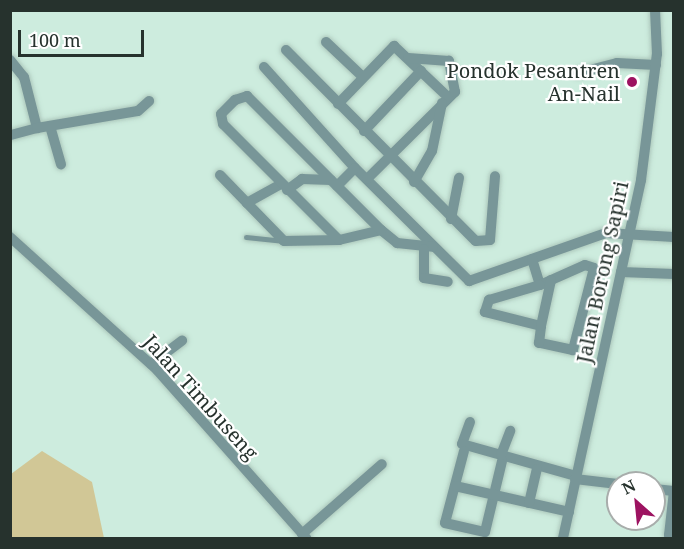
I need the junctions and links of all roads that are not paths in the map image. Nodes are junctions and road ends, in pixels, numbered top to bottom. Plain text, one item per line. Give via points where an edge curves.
1 (656, 10) edge
2 (326, 42) dead end
3 (286, 50) dead end
4 (408, 58) junction
5 (10, 60) edge
6 (656, 65) junction
7 (264, 67) dead end
8 (421, 71) junction
9 (578, 73) dead end
10 (363, 77) junction
11 (445, 100) junction
12 (149, 101) dead end
13 (338, 104) junction
14 (50, 126) junction
15 (37, 128) junction
16 (364, 131) junction
17 (10, 135) edge
18 (389, 157) junction
19 (61, 164) dead end
20 (355, 168) junction
21 (220, 175) dead end
22 (495, 176) dead end
23 (459, 178) dead end
24 (367, 179) junction
25 (414, 182) junction
26 (334, 183) junction
27 (284, 187) junction
28 (247, 203) junction
29 (451, 219) junction
30 (381, 230) junction
31 (629, 235) junction
32 (10, 237) edge
33 (246, 237) dead end
34 (674, 237) edge
35 (339, 240) junction
36 (284, 241) junction
37 (429, 248) junction
38 (532, 259) junction
39 (621, 272) junction
40 (674, 274) edge
41 (551, 279) junction
42 (448, 282) dead end
43 (540, 285) junction
44 (541, 326) junction
45 (182, 341) dead end
46 (151, 364) junction
47 (470, 422) dead end
48 (510, 431) dead end
49 (464, 452) dead end
50 (502, 458) junction
51 (382, 464) dead end
52 (537, 469) dead end
53 (576, 477) junction
54 (606, 482) edge
55 (455, 486) junction
56 (666, 490) edge
57 (493, 495) junction
58 (529, 503) junction
59 (568, 512) junction
60 (674, 535) edge
61 (304, 536) edge
62 (563, 538) edge

1 - 6 street, Jalan Borong Sapiri
2 - 10 street
3 - 13 street
4 - 8 street
4 - 10 street via 392,47
4 - 11 street via 449,61 455,90
5 - 15 street via 24,77
6 - 9 street via 617,63
6 - 31 street, Jalan Borong Sapiri
7 - 20 street
8 - 11 street
8 - 16 street
10 - 13 street
11 - 18 street
11 - 25 street via 432,151
12 - 14 street via 138,111
13 - 16 street
14 - 15 street
14 - 19 street
15 - 17 street
16 - 18 street
18 - 24 street
18 - 25 street
20 - 24 street
20 - 26 street
21 - 28 street
22 - 29 street via 490,242 470,238
23 - 29 street
24 - 37 street
25 - 29 street
26 - 27 street via 302,179
26 - 27 street via 247,96 242,97 221,114 223,124
26 - 30 street
27 - 28 street
27 - 35 street
28 - 36 street
30 - 35 street
30 - 37 street via 397,243
31 - 34 street
31 - 38 street via 606,233
31 - 39 street, Jalan Borong Sapiri
32 - 46 street, Jalan Timbuseng
33 - 36 lane
35 - 36 street
37 - 38 street via 469,281
37 - 42 street via 424,278
38 - 43 street
39 - 40 street
39 - 53 street, Jalan Borong Sapiri
41 - 43 street
41 - 44 street
41 - 44 street via 585,265 594,268 574,349 539,344
43 - 44 street via 489,300 483,308 491,317
45 - 46 street
46 - 61 street, Jalan Timbuseng
47 - 50 street via 462,444
48 - 50 street
49 - 55 street
50 - 53 street
50 - 57 street
51 - 61 street
52 - 58 street
53 - 54 street
53 - 59 street, Jalan Borong Sapiri
55 - 57 street
55 - 57 street via 445,523 485,532
56 - 60 street via 674,491 669,535
57 - 58 street
58 - 59 street
59 - 62 street, Jalan Borong Sapiri

